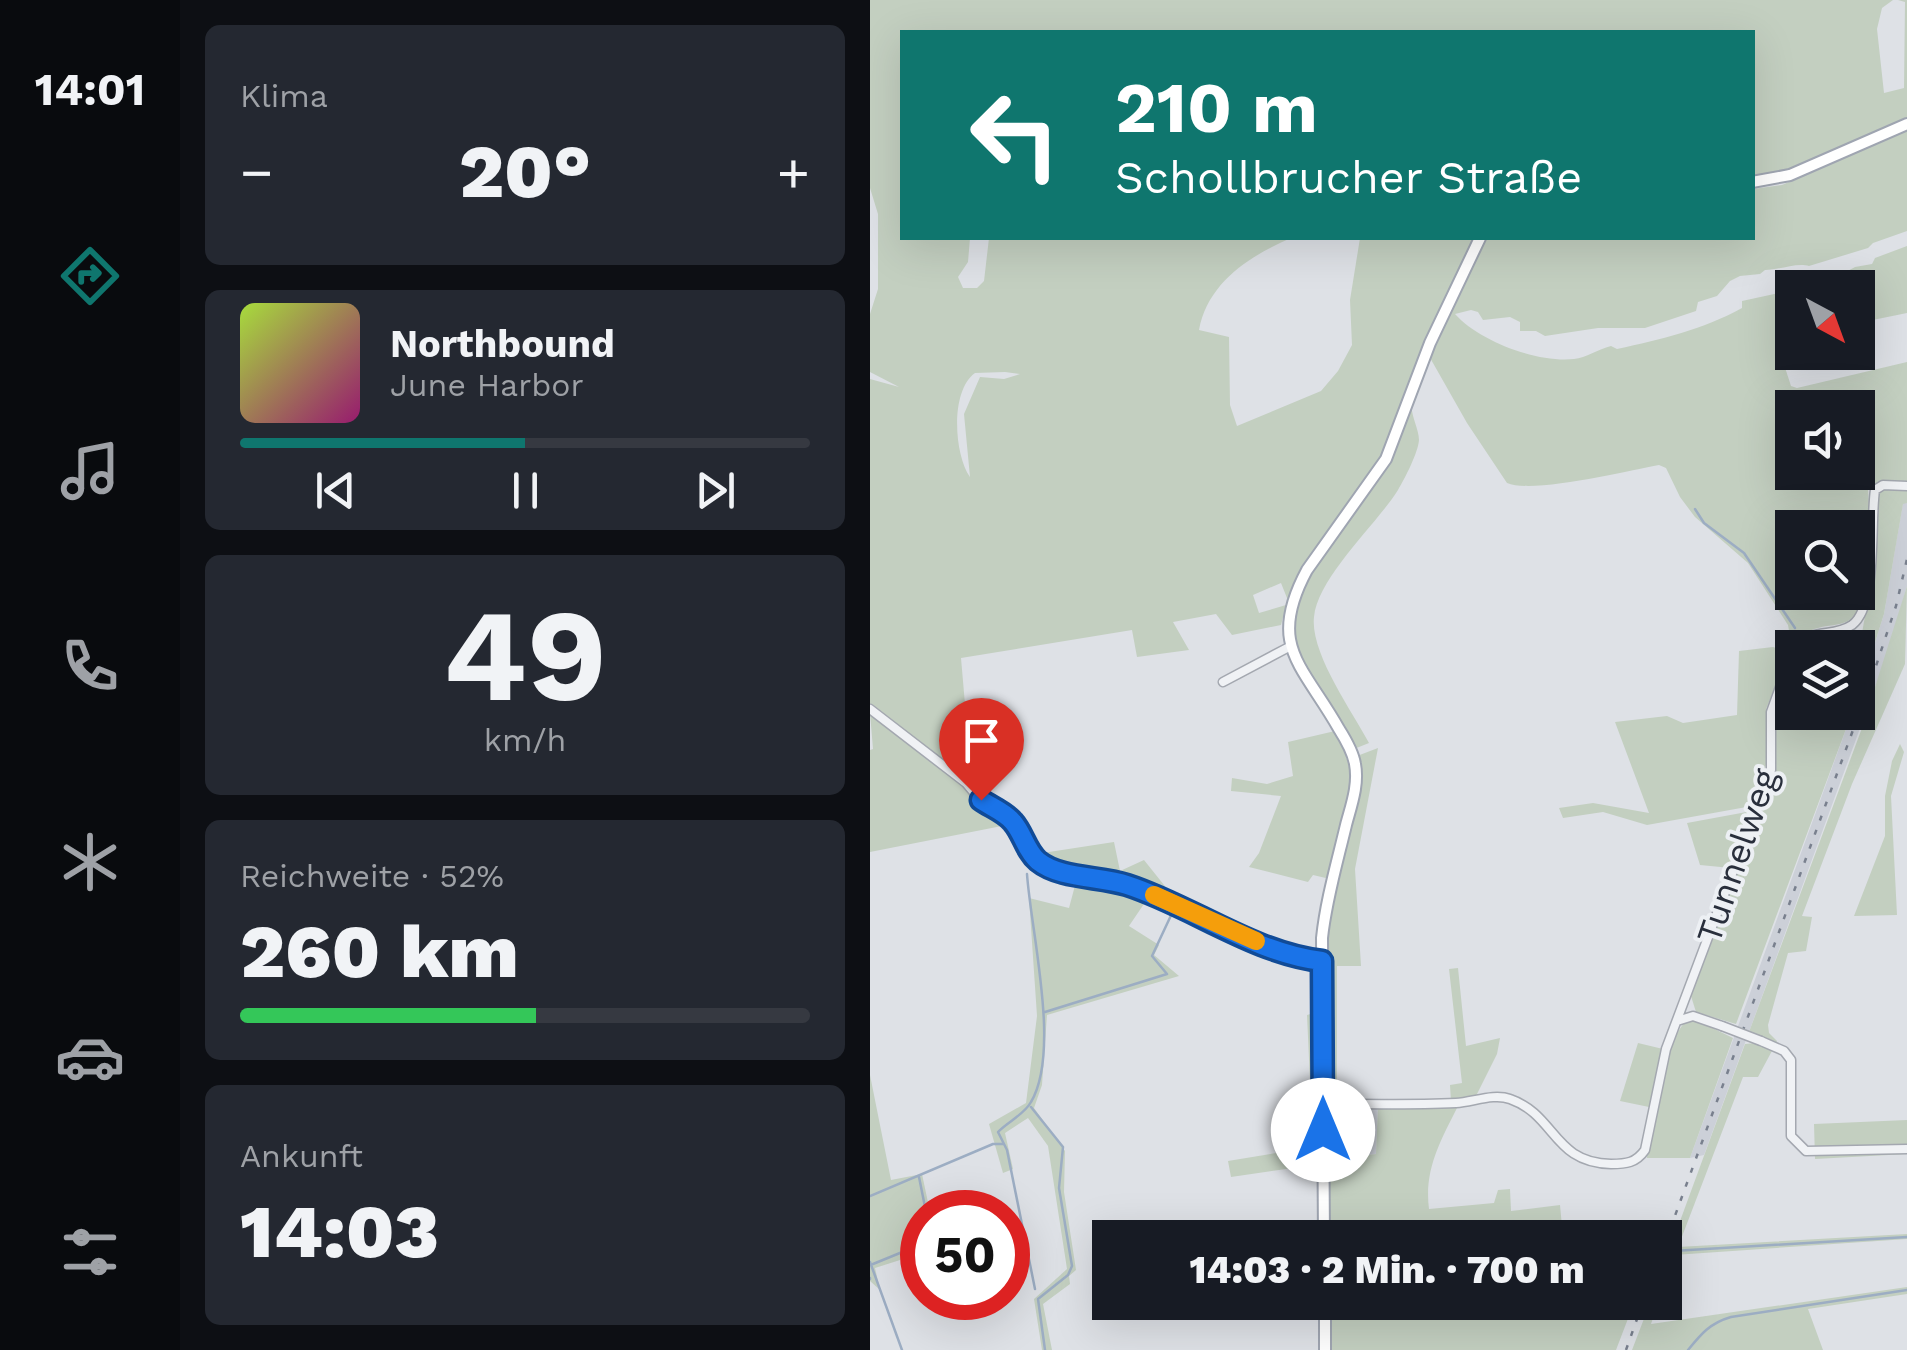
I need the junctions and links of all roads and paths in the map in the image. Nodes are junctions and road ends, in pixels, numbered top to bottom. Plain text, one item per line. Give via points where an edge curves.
1 (1907, 124) edge
2 (1755, 182) edge
3 (1479, 240) edge
4 (1907, 486) edge
5 (1834, 630) edge
6 (1289, 646) junction
7 (1223, 682) dead end
8 (1775, 701) edge
9 (870, 709) edge
10 (1322, 961) junction
11 (1686, 998) junction
12 (1693, 1016) junction
13 (1677, 1021) junction
14 (1323, 1104) junction
15 (1907, 1149) edge
16 (1324, 1220) edge
17 (1325, 1320) edge
18 (1326, 1350) edge

1 - 2 main road via 1790,176
3 - 6 main road via 1386,459 1298,586
4 - 5 street via 1875,490 1862,614
6 - 7 street
6 - 10 main road via 1355,766
8 - 11 street, Tunnelweg via 1772,770
9 - 10 street via 1006,815 1038,862 1145,891 1239,934
10 - 14 main road
11 - 12 street
11 - 13 street, Tunnelweg
12 - 13 street
12 - 15 street, bridge via 1792,1060 1791,1136 1806,1150
13 - 14 street, Tunnelweg via 1644,1150 1624,1164 1576,1158 1529,1110 1501,1097
14 - 16 main road
17 - 18 main road

